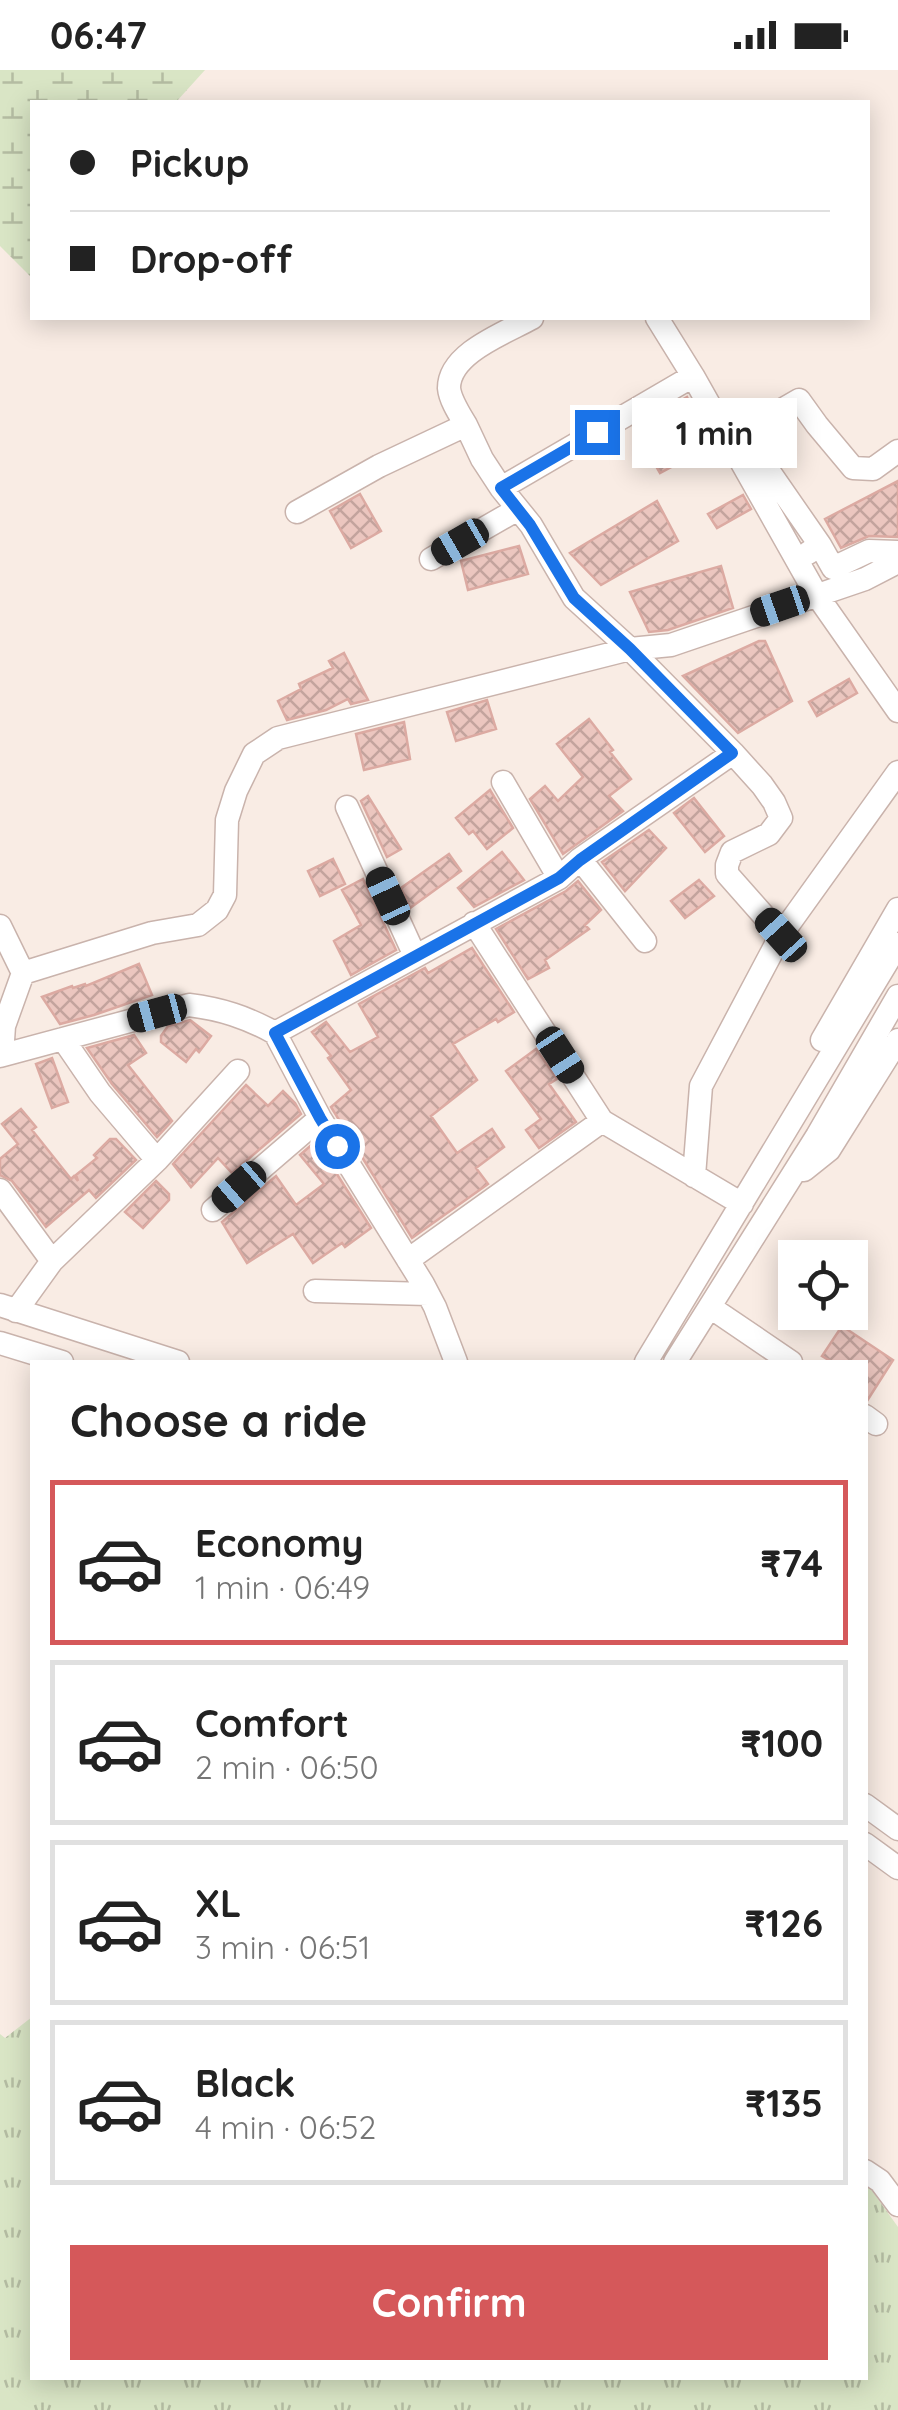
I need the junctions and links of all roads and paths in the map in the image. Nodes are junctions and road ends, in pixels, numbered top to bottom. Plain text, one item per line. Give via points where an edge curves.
1 (528, 320) edge
2 (658, 320) edge
3 (694, 376) junction
4 (466, 426) junction
5 (898, 451) edge
6 (501, 488) junction
7 (518, 509) junction
8 (297, 512) dead end
9 (820, 546) junction
10 (898, 552) edge
11 (432, 559) dead end
12 (798, 561) junction
13 (898, 562) edge
14 (816, 594) junction
15 (630, 649) junction
16 (898, 711) edge
17 (732, 753) junction
18 (898, 772) edge
19 (503, 782) dead end
20 (347, 807) dead end
21 (580, 860) junction
22 (559, 878) junction
23 (898, 910) edge
24 (474, 923) junction
25 (0, 926) edge
26 (781, 935) junction
27 (644, 941) dead end
28 (898, 944) edge
29 (415, 956) junction
30 (23, 973) junction
31 (898, 996) edge
32 (275, 1033) junction
33 (63, 1038) junction
34 (898, 1040) edge
35 (1, 1056) edge
36 (238, 1071) dead end
37 (320, 1118) junction
38 (602, 1121) junction
39 (157, 1160) junction
40 (694, 1176) junction
41 (788, 1182) junction
42 (0, 1190) edge
43 (742, 1204) junction
44 (212, 1210) dead end
45 (408, 1260) junction
46 (52, 1261) junction
47 (315, 1291) dead end
48 (428, 1294) junction
49 (710, 1307) junction
50 (8, 1308) edge
51 (0, 1343) edge
52 (55, 1360) edge
53 (172, 1360) edge
54 (455, 1360) edge
55 (647, 1360) edge
56 (676, 1360) edge
57 (788, 1360) edge
58 (868, 1807) edge
59 (898, 1829) edge
60 (868, 1846) edge
61 (898, 1868) edge
62 (868, 2173) edge
63 (898, 2205) edge

1 - 4 street via 464,356 452,372 449,392
2 - 3 street
3 - 6 street
3 - 12 street
4 - 6 street
4 - 8 street
5 - 9 street via 873,469 853,468 799,400 754,426 752,447
6 - 7 street
7 - 11 street
7 - 15 street via 574,598
9 - 10 street via 833,568 869,551
9 - 12 street
12 - 14 street
13 - 14 street
14 - 15 street via 671,645
14 - 16 street
15 - 17 street
15 - 30 street via 278,738 254,754 236,791 227,820 225,895 217,910 198,925
17 - 21 street
17 - 26 street via 781,818 769,834 732,852 726,874
18 - 26 street
19 - 22 street
20 - 29 street
21 - 22 street
21 - 27 street
22 - 24 street
23 - 43 street via 764,1140
24 - 29 street
24 - 38 street
25 - 30 street
26 - 40 street via 701,1086
28 - 43 street
29 - 32 street
30 - 35 street
31 - 41 street
32 - 33 street via 242,1016 188,1005
32 - 37 street
33 - 35 street
33 - 39 street
34 - 41 street via 829,1150
36 - 39 street
37 - 44 street
37 - 45 street
38 - 40 street
38 - 45 street
39 - 46 street
40 - 43 street
41 - 49 street
42 - 46 street
43 - 55 street
45 - 48 street
46 - 50 street
47 - 48 street
48 - 54 street
49 - 56 street
49 - 57 street
50 - 53 street
51 - 52 street
58 - 59 street
60 - 61 street
62 - 63 street

